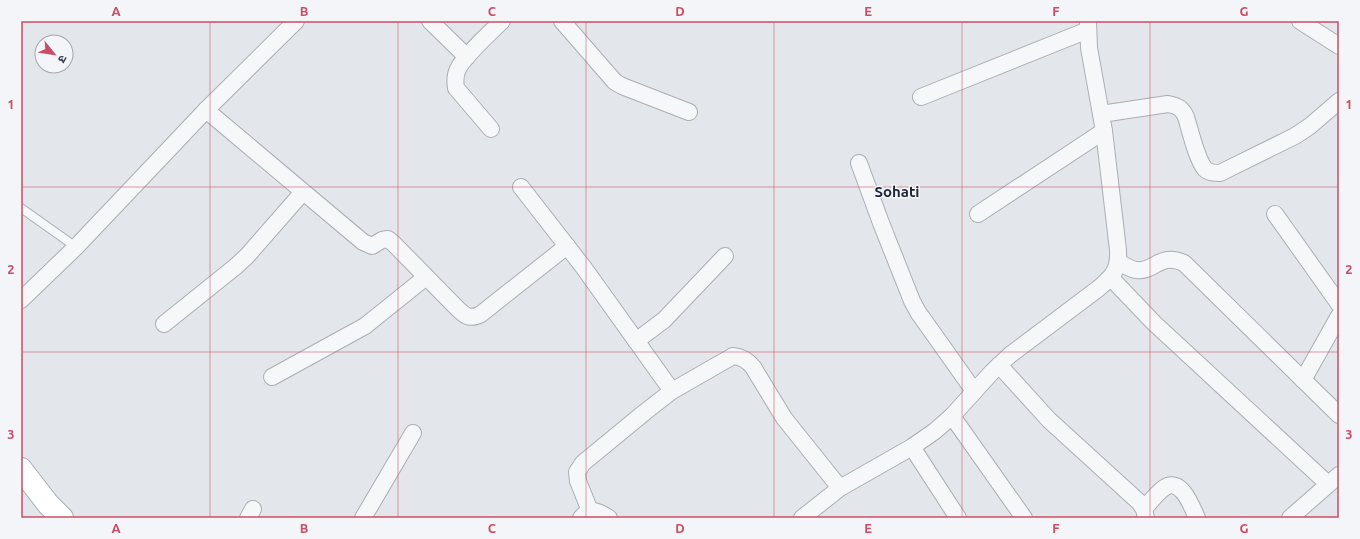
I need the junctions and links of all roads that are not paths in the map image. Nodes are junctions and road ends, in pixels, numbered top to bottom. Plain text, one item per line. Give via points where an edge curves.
1 (296, 21) edge
2 (430, 21) edge
3 (502, 21) edge
4 (562, 21) edge
5 (1300, 21) edge
6 (1088, 25) edge
7 (1339, 46) edge
8 (467, 57) junction
9 (921, 97) dead end
10 (1339, 101) edge
11 (206, 110) junction
12 (688, 112) dead end
13 (1101, 114) junction
14 (491, 129) dead end
15 (1104, 131) junction
16 (859, 163) dead end
17 (521, 187) dead end
18 (303, 192) junction
19 (21, 208) edge
20 (978, 214) dead end
21 (1275, 214) dead end
22 (567, 246) junction
23 (76, 248) junction
24 (726, 256) dead end
25 (1119, 262) junction
26 (426, 277) junction
27 (1111, 278) junction
28 (21, 300) edge
29 (1339, 304) edge
30 (1339, 316) edge
31 (164, 324) dead end
32 (636, 341) junction
33 (999, 365) junction
34 (272, 378) dead end
35 (1303, 380) junction
36 (974, 391) junction
37 (672, 392) junction
38 (1339, 415) edge
39 (952, 416) junction
40 (413, 433) dead end
41 (912, 447) junction
42 (21, 469) edge
43 (1333, 480) edge
44 (840, 488) junction
45 (1145, 513) edge
46 (585, 514) edge
47 (62, 518) edge
48 (363, 518) edge
49 (608, 518) edge
50 (802, 518) edge
51 (958, 518) edge
52 (1024, 518) edge
53 (1197, 518) edge
54 (1290, 518) edge

1 - 11 street
2 - 8 street
3 - 8 street
4 - 12 street via 615,82
5 - 7 street
6 - 9 street
6 - 13 street via 1089,48
8 - 14 street via 458,69 456,88
10 - 13 street via 1295,136 1220,173 1206,170 1201,163 1183,110 1177,106 1168,104
11 - 18 street
11 - 23 street
13 - 15 street
15 - 20 street
15 - 25 street
16 - 36 street via 912,301
17 - 22 street
18 - 26 street via 368,245 372,246 388,239
18 - 31 street via 235,268
19 - 23 lane
21 - 29 street
22 - 26 street via 474,318 462,313
22 - 32 street
23 - 28 street
24 - 32 street via 664,320
25 - 27 street
25 - 35 street via 1142,270 1167,259 1184,262
26 - 34 street via 365,326
27 - 33 street
27 - 43 street via 1154,323
30 - 35 street
32 - 37 street
33 - 36 street
33 - 45 street via 1049,420 1138,502
35 - 38 street
36 - 39 street
37 - 44 street via 733,356 747,361 784,418
37 - 46 street via 583,463 577,472
39 - 41 street
39 - 52 street
40 - 48 street
41 - 44 street
41 - 51 street
42 - 47 main road
43 - 54 street
44 - 50 street
45 - 53 street via 1164,488 1172,485 1179,487 1188,497
46 - 49 street via 596,511

